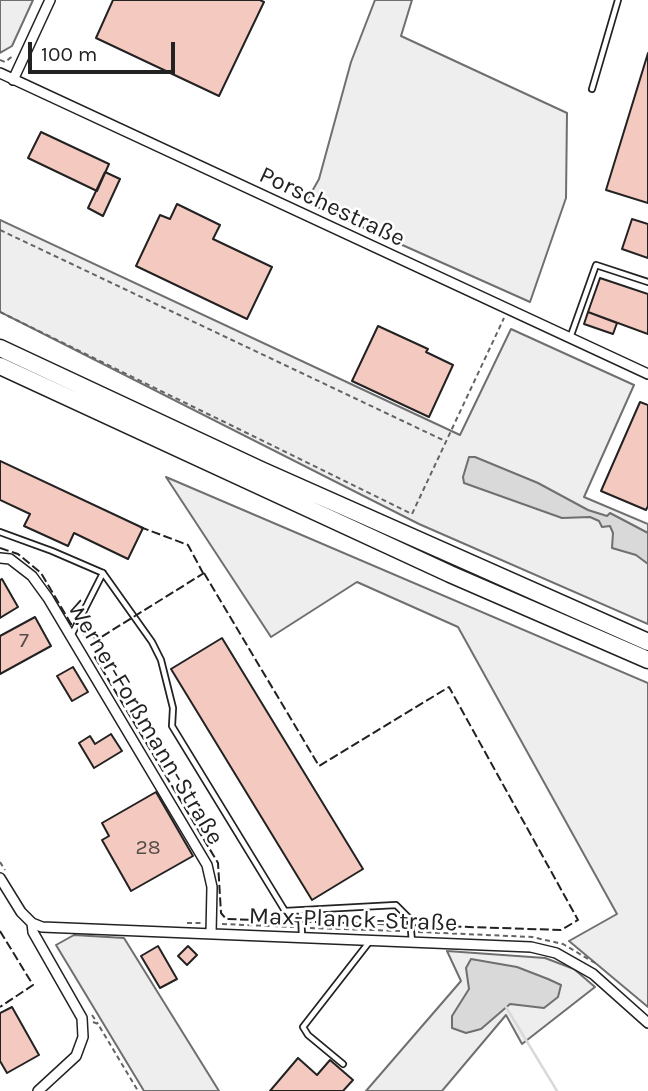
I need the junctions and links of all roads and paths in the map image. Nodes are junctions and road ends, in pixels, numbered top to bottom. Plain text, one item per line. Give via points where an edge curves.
1 (50, 0) edge
2 (618, 0) edge
3 (0, 73) edge
4 (13, 80) junction
5 (592, 89) dead end
6 (0, 230) edge
7 (648, 282) edge
8 (508, 310) junction
9 (0, 312) edge
10 (570, 339) junction
11 (0, 348) edge
12 (0, 366) edge
13 (648, 374) edge
14 (446, 441) junction
15 (0, 532) edge
16 (0, 558) edge
17 (103, 573) junction
18 (71, 637) junction
19 (648, 642) edge
20 (648, 660) edge
21 (0, 878) edge
22 (301, 910) junction
23 (33, 923) junction
24 (211, 934) junction
25 (302, 937) junction
26 (370, 940) junction
27 (412, 942) junction
28 (82, 1018) junction
29 (648, 1023) edge
30 (343, 1065) dead end
31 (38, 1091) edge
32 (138, 1091) edge

1 - 4 street
2 - 5 lane
3 - 4 street, Porschestraße
4 - 8 street, Porschestraße
6 - 14 path
7 - 10 lane via 596,265
8 - 10 street, Porschestraße
8 - 14 path
9 - 14 path via 412,514
10 - 13 street, Porschestraße
11 - 19 highway
12 - 20 highway
15 - 17 lane
16 - 18 street, Werner-Forßmann-Straße via 10,559 32,576
17 - 18 lane
17 - 22 lane via 161,660 173,708 172,726 285,911
18 - 24 street, Werner-Forßmann-Straße via 207,865 212,887
21 - 23 street
22 - 25 lane
22 - 27 lane via 396,905 410,919
23 - 24 street, Max-Planck-Straße
23 - 28 street via 33,932
24 - 25 street, Max-Planck-Straße
25 - 26 street, Max-Planck-Straße
26 - 27 street, Max-Planck-Straße
26 - 30 lane via 303,1027
27 - 29 street, Max-Planck-Straße via 531,947 556,953 593,974
28 - 31 street via 83,1037 76,1056
28 - 32 path via 98,1024

